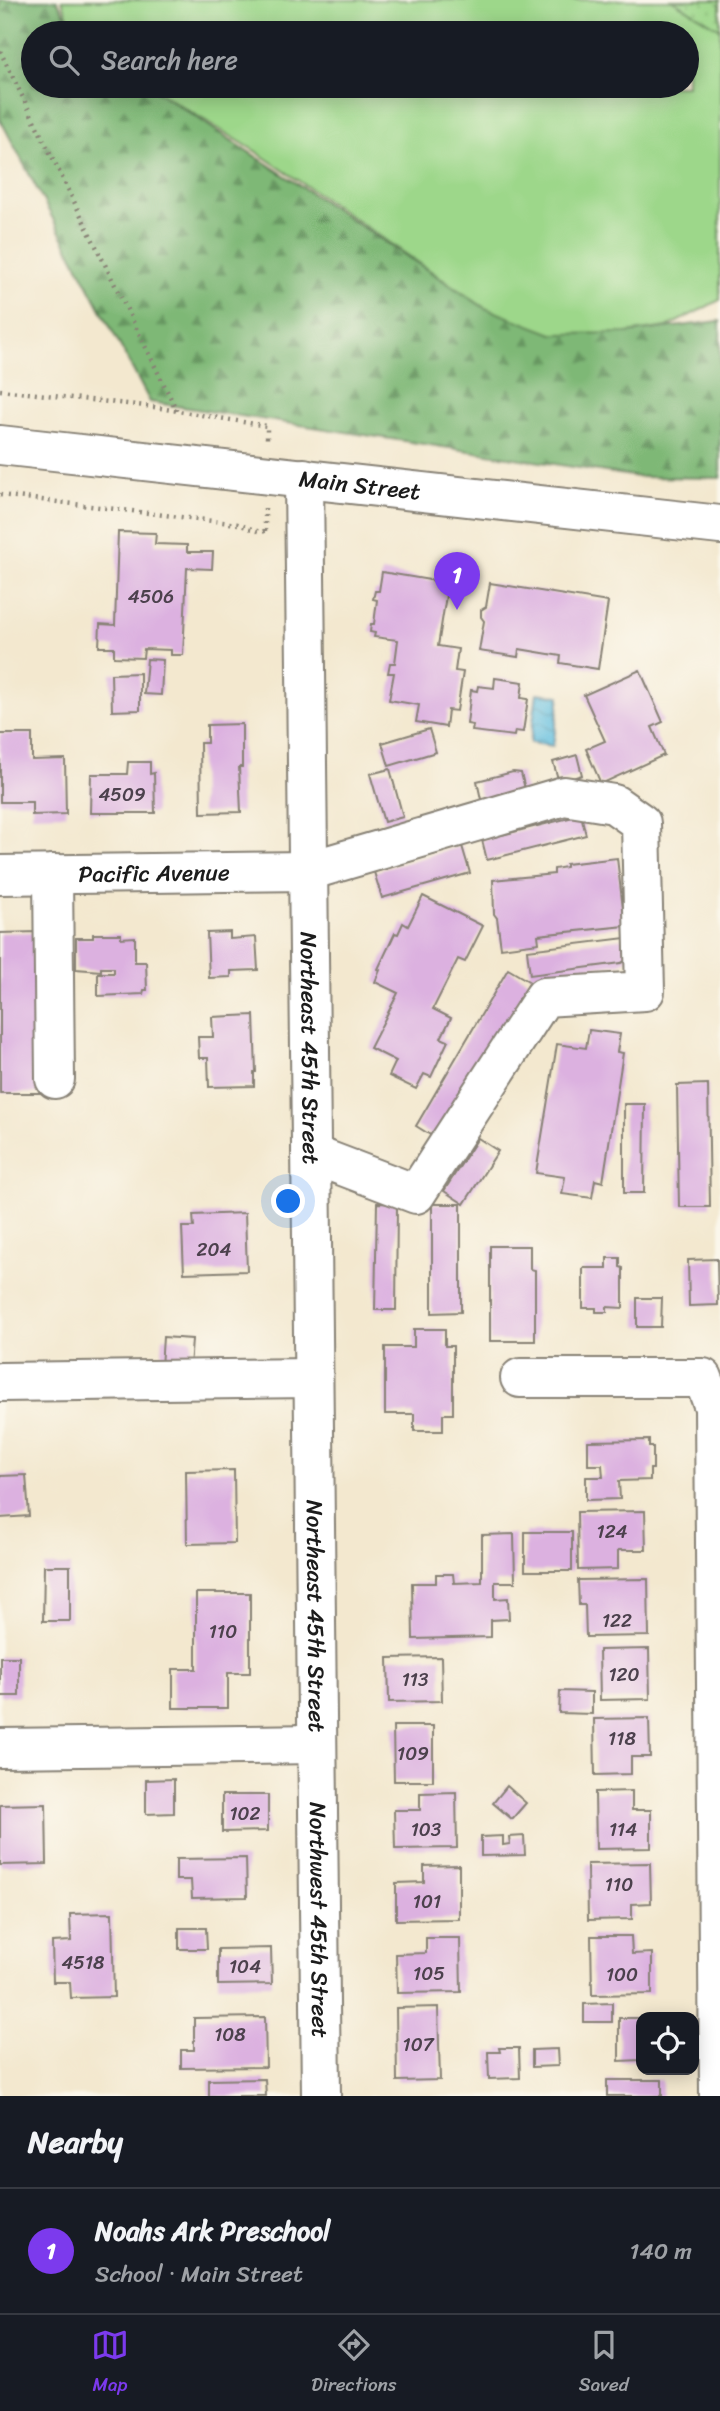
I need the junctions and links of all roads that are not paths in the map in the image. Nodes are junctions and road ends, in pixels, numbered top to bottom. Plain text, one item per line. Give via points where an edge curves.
1 (0, 445) edge
2 (304, 478) junction
3 (720, 525) edge
4 (309, 871) junction
5 (53, 874) junction
6 (0, 875) edge
7 (55, 1079) dead end
8 (311, 1154) junction
9 (313, 1378) junction
10 (520, 1378) dead end
11 (0, 1382) edge
12 (317, 1744) junction
13 (0, 1748) edge
14 (719, 1877) edge
15 (321, 2096) edge
16 (719, 2096) edge

1 - 2 street, Main Street
2 - 3 street, Main Street
2 - 4 street, Northeast 45th Street
4 - 5 street, Pacific Avenue
4 - 8 street, Northeast 45th Street
4 - 8 street, Pacific Avenue via 564,796 614,804 642,824 645,991 544,996 416,1194
5 - 6 street, Pacific Avenue
5 - 7 street
8 - 9 street, Northeast 45th Street
9 - 11 street
9 - 12 street, Northeast 45th Street
10 - 14 street via 704,1378 714,1407
12 - 13 street
12 - 15 street, Northwest 45th Street
14 - 16 street

